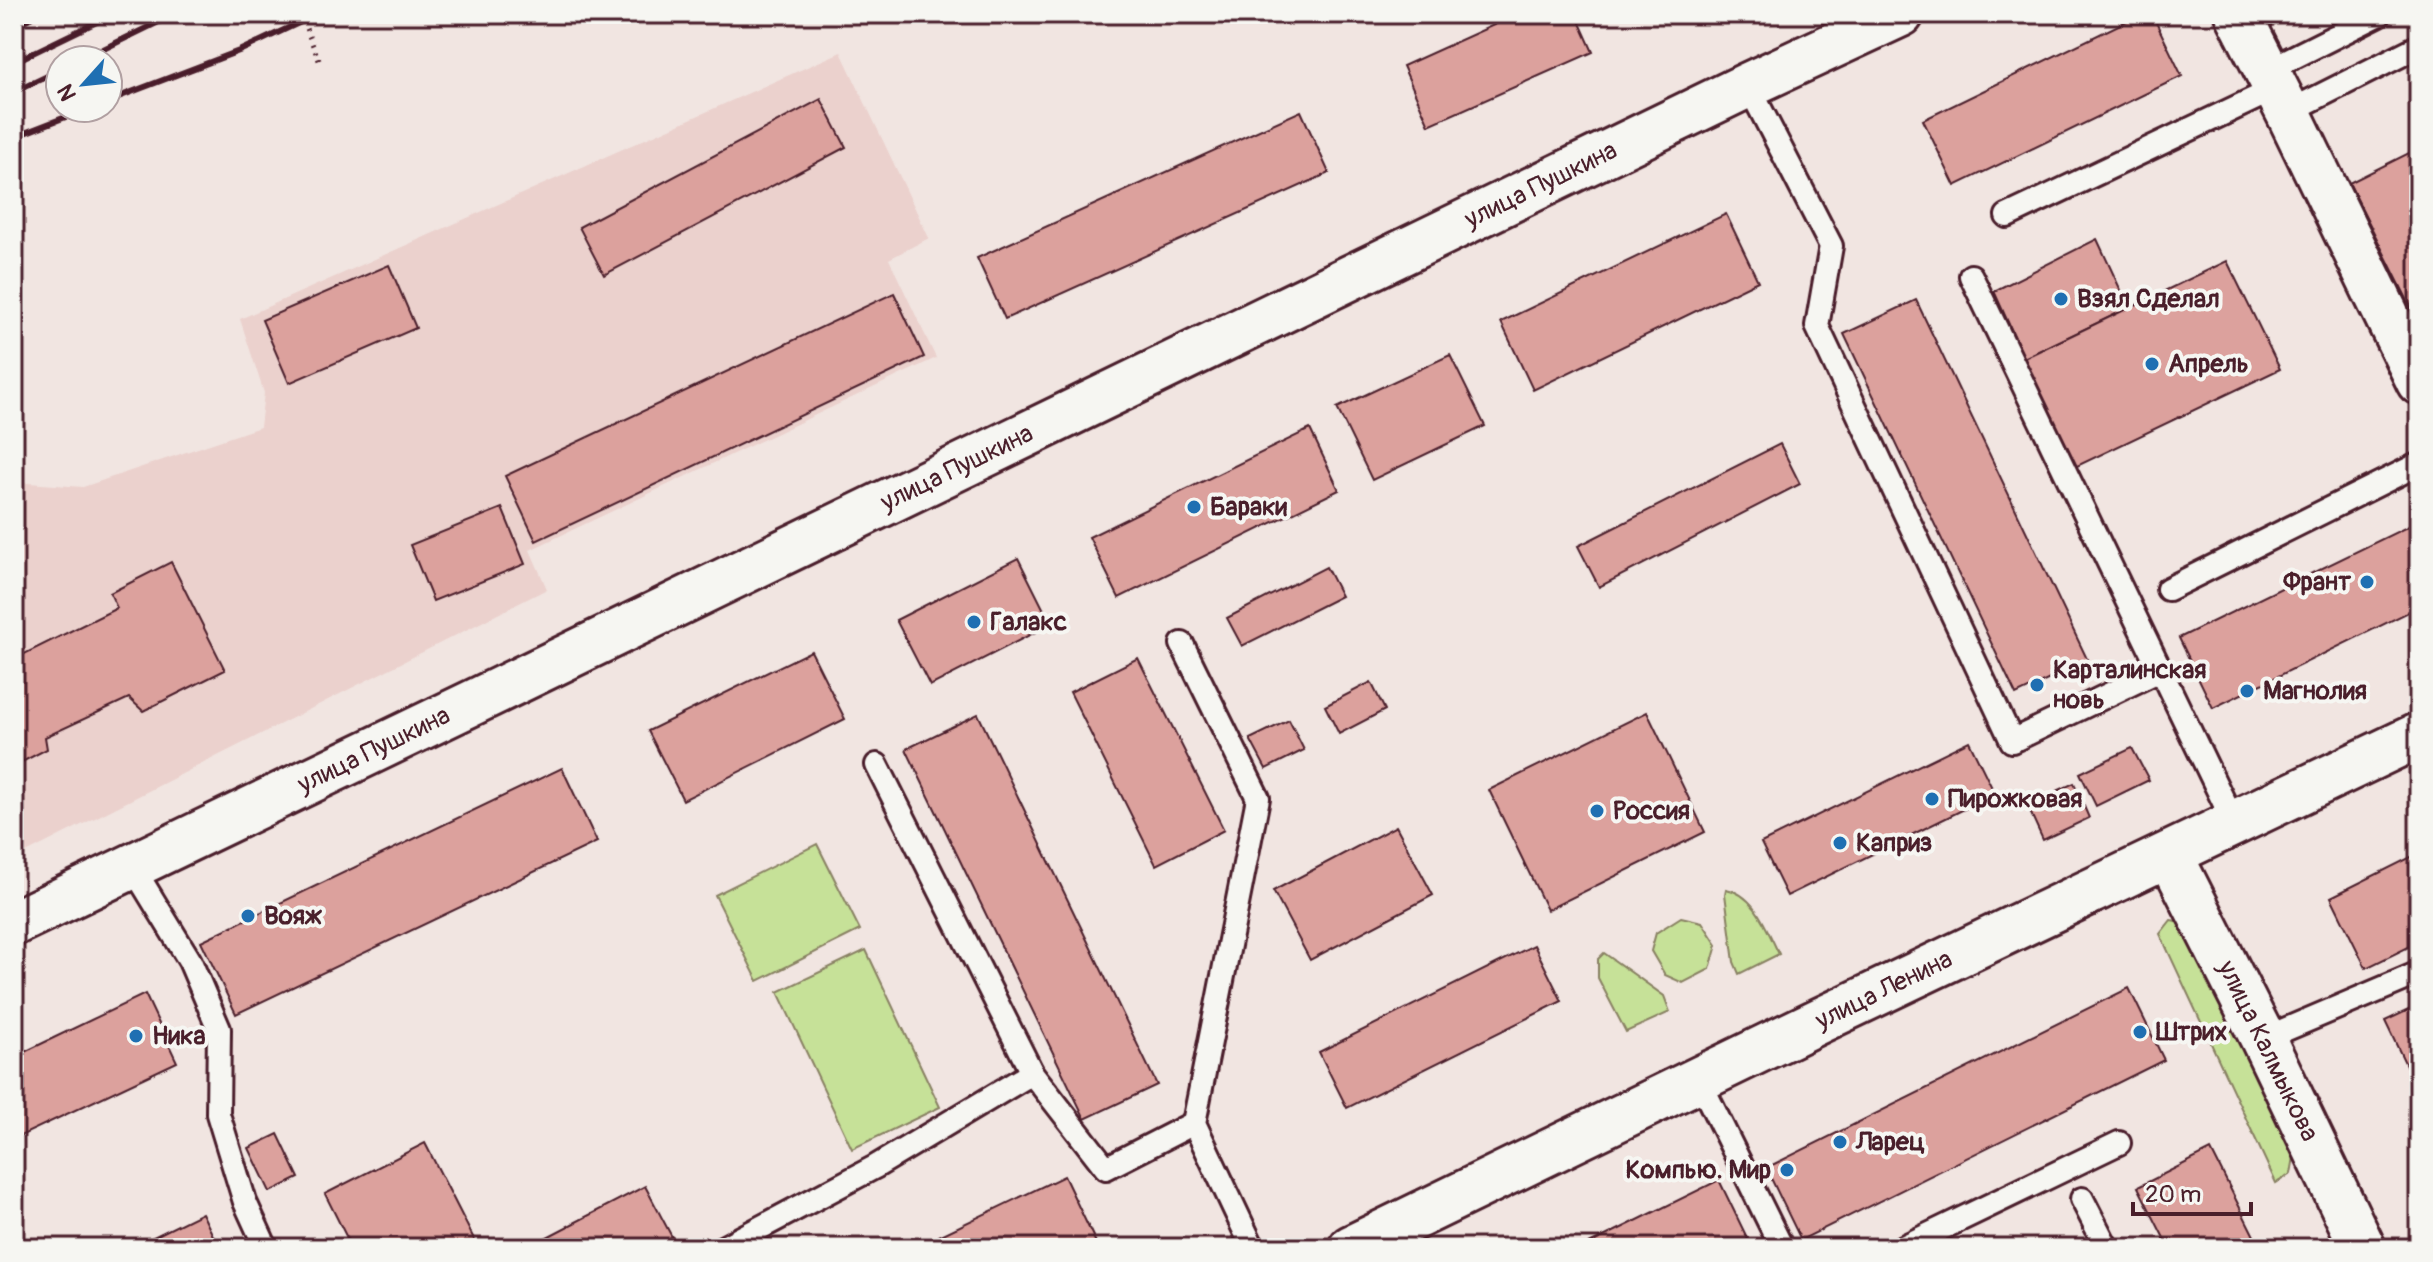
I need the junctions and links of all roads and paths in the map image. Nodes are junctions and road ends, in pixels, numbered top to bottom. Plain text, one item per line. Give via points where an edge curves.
1 (300, 14) edge
2 (1901, 14) edge
3 (2238, 14) edge
4 (2380, 14) edge
5 (1853, 24) edge
6 (2419, 46) edge
7 (321, 65) dead end
8 (1748, 85) junction
9 (2277, 91) junction
10 (2007, 216) dead end
11 (1971, 276) dead end
12 (2419, 382) edge
13 (2419, 464) edge
14 (2168, 589) dead end
15 (1182, 644) dead end
16 (2160, 670) junction
17 (2419, 735) edge
18 (877, 765) dead end
19 (2234, 823) junction
20 (2170, 855) junction
21 (132, 866) junction
22 (14, 923) edge
23 (2419, 973) edge
24 (2263, 1039) junction
25 (1032, 1073) junction
26 (1699, 1080) junction
27 (1194, 1123) junction
28 (2119, 1143) dead end
29 (2082, 1199) dead end
30 (266, 1248) edge
31 (722, 1248) edge
32 (1253, 1248) edge
33 (1351, 1248) edge
34 (1782, 1248) edge
35 (1901, 1248) edge
36 (2107, 1248) edge
37 (2363, 1248) edge

1 - 7 path
2 - 5 street, улица Пушкина
3 - 9 street
4 - 9 lane
5 - 8 street, улица Пушкина
6 - 9 lane
8 - 16 lane via 1831,246 1817,326 2012,741
8 - 21 street, улица Пушкина
9 - 10 lane
9 - 12 street
11 - 16 lane
13 - 14 lane
15 - 27 lane via 1258,798
16 - 19 lane
17 - 19 street, улица Ленина
18 - 25 lane
19 - 20 street, улица Ленина
20 - 24 street, улица Калмыкова
20 - 26 street, улица Ленина
21 - 22 street, улица Пушкина
21 - 30 lane via 190,961 219,1029 218,1114 245,1202
23 - 24 lane
24 - 37 street, улица Калмыкова
25 - 27 lane via 1106,1168
25 - 31 lane via 875,1167
26 - 33 street, улица Ленина
26 - 34 lane
27 - 32 lane
28 - 35 lane
29 - 36 lane

